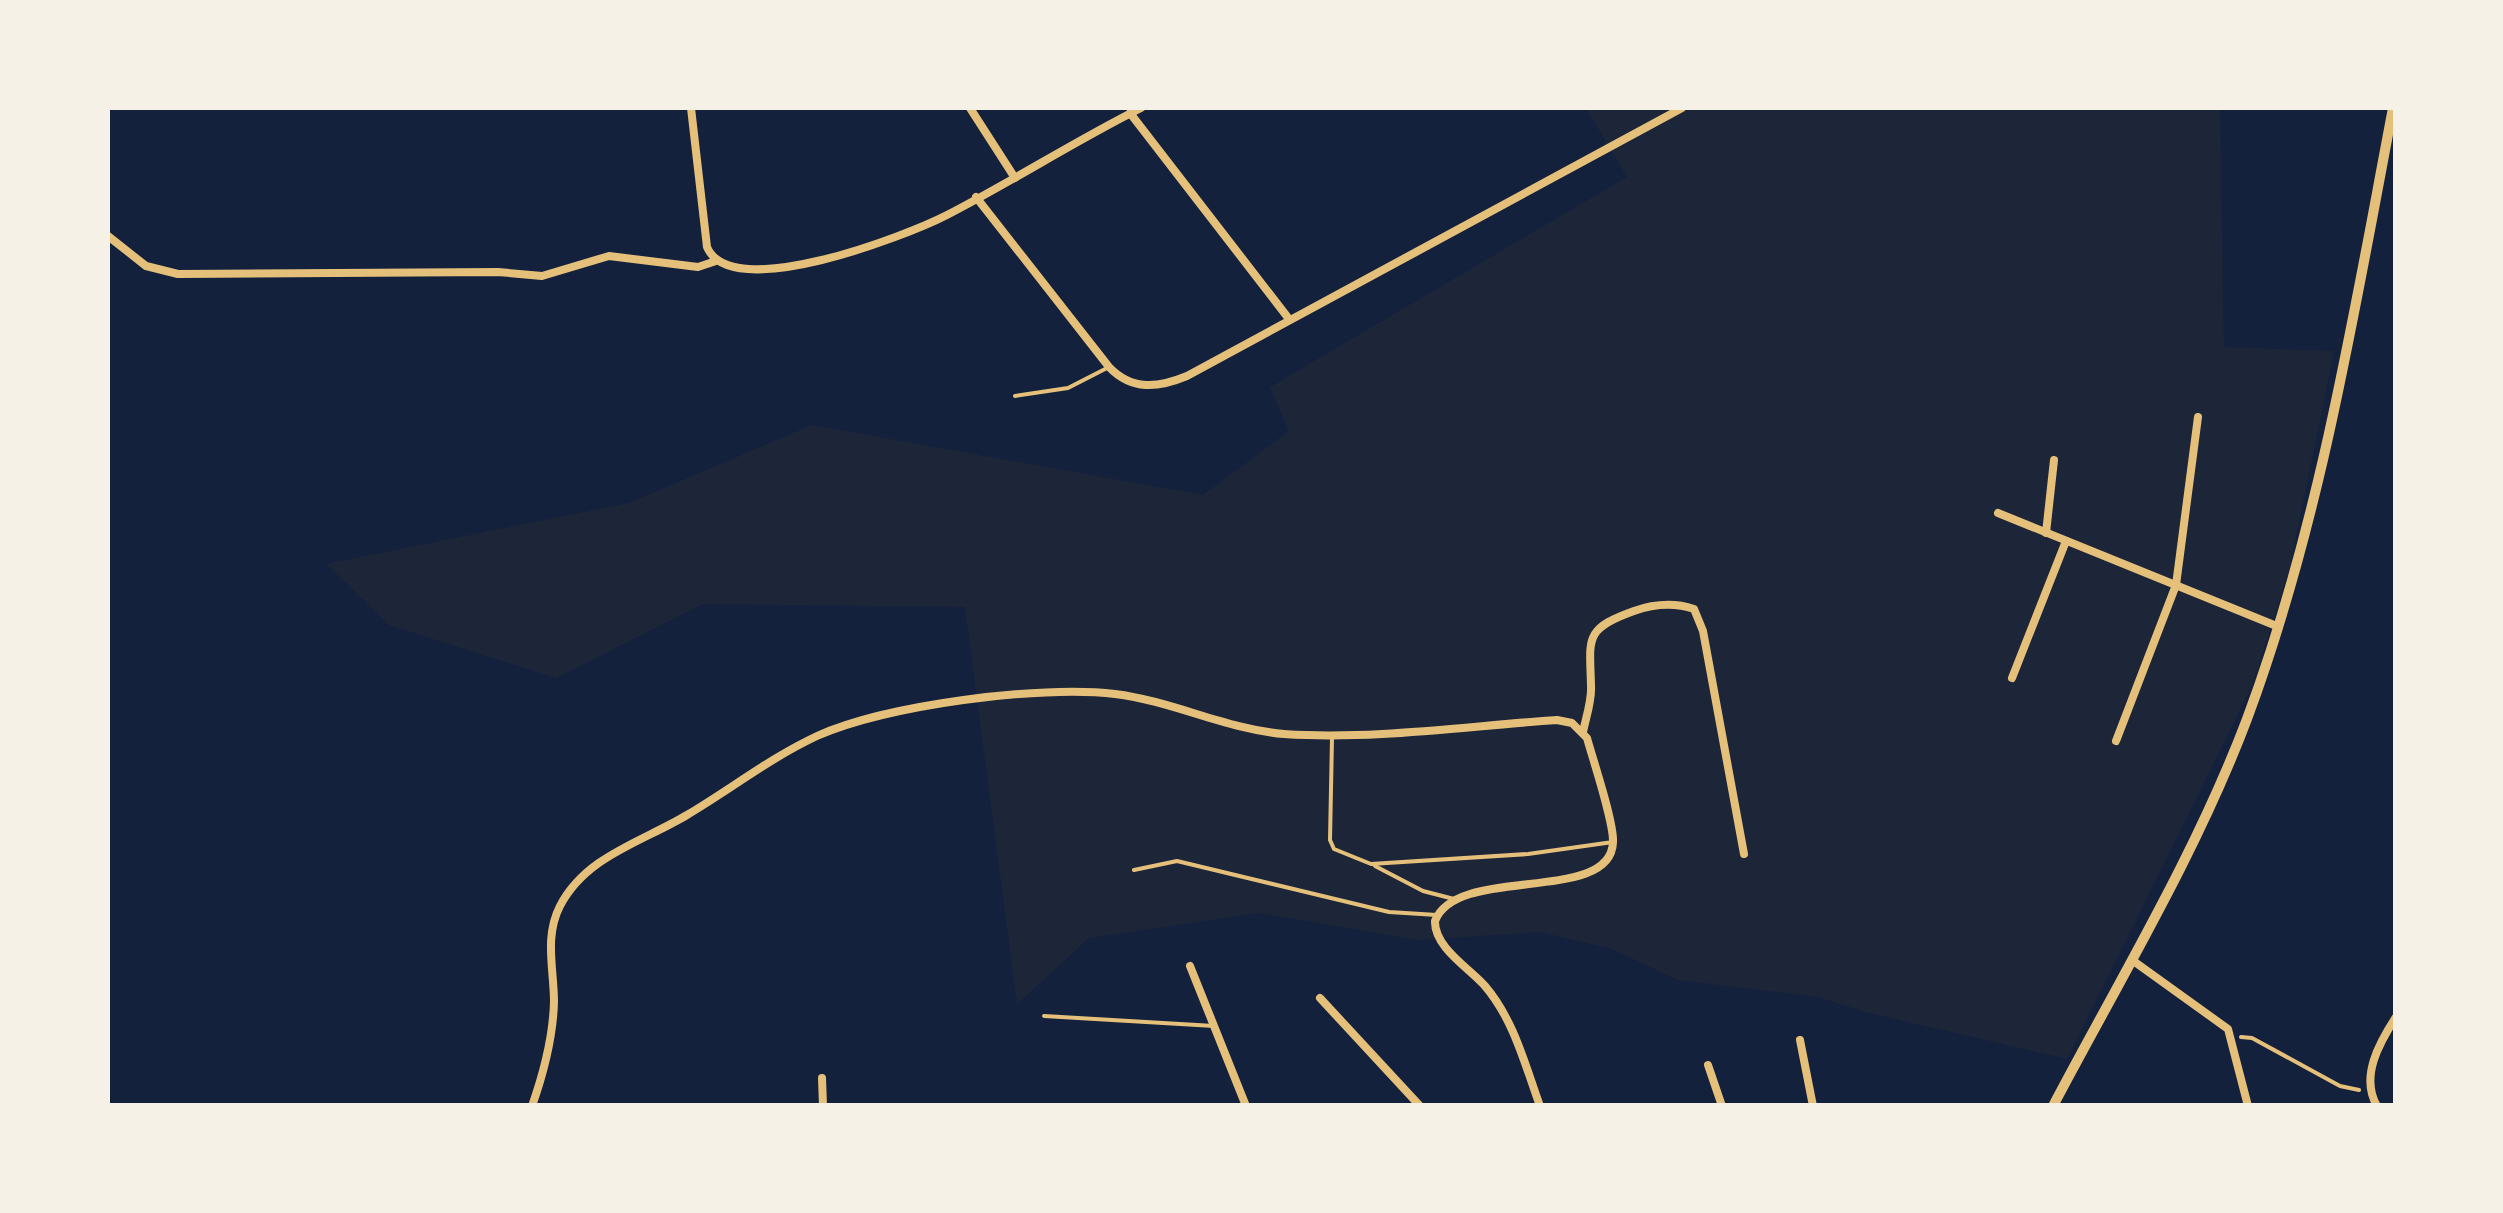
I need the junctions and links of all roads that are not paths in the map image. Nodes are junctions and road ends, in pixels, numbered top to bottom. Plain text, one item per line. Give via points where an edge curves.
1 (691, 108) edge
2 (970, 108) edge
3 (1141, 108) edge
4 (1682, 108) edge
5 (2393, 108) edge
6 (1130, 113) junction
7 (1014, 178) junction
8 (976, 197) junction
9 (108, 236) edge
10 (716, 261) junction
11 (1289, 320) junction
12 (1108, 367) junction
13 (1015, 396) dead end
14 (2198, 417) dead end
15 (2054, 460) dead end
16 (1998, 513) dead end
17 (2046, 533) junction
18 (2066, 541) junction
19 (2176, 585) junction
20 (2278, 627) junction
21 (2012, 678) dead end
22 (1583, 732) junction
23 (1332, 734) junction
24 (2116, 742) dead end
25 (1614, 842) junction
26 (1744, 854) dead end
27 (1371, 864) junction
28 (1134, 870) dead end
29 (1457, 899) junction
30 (1438, 915) junction
31 (2132, 960) junction
32 (1190, 966) dead end
33 (1320, 998) dead end
34 (1044, 1016) dead end
35 (2396, 1018) edge
36 (1214, 1026) junction
37 (1800, 1040) dead end
38 (1708, 1064) dead end
39 (822, 1078) dead end
40 (532, 1106) edge
41 (822, 1106) edge
42 (1246, 1106) edge
43 (1420, 1106) edge
44 (1540, 1106) edge
45 (1722, 1106) edge
46 (1813, 1106) edge
47 (2053, 1106) edge
48 (2248, 1106) edge
49 (2377, 1106) edge

1 - 10 street via 707,247
2 - 7 street
3 - 6 street
4 - 11 street
5 - 20 street via 2326,435
6 - 7 street
6 - 11 street
7 - 8 street
8 - 10 street via 946,216 834,258 738,270
8 - 12 street
9 - 10 street via 166,273 542,276 608,256 698,268
11 - 12 street via 1160,386 1141,386
12 - 13 lane via 1068,388
14 - 19 street
15 - 17 street
16 - 17 street
17 - 18 street
18 - 19 street
18 - 21 street
19 - 20 street
19 - 24 street
20 - 31 street via 2220,784
22 - 23 street via 1557,720
22 - 25 street
22 - 26 street via 1594,631 1641,609 1676,603 1694,609
23 - 27 lane via 1330,840 1334,849
23 - 40 street via 1264,732 1133,697 1075,692 895,712 818,736 598,862 569,892 551,936 553,1022
25 - 27 lane
25 - 29 street via 1600,866 1584,874
27 - 29 lane via 1423,891
28 - 30 lane via 1177,861 1390,912
29 - 30 street
30 - 44 street via 1441,944 1468,965 1504,1013
31 - 47 street
31 - 48 street via 2228,1029
32 - 36 street
33 - 43 street
34 - 36 lane
35 - 49 street via 2371,1070
36 - 42 street
37 - 46 street
38 - 45 street
39 - 41 street

